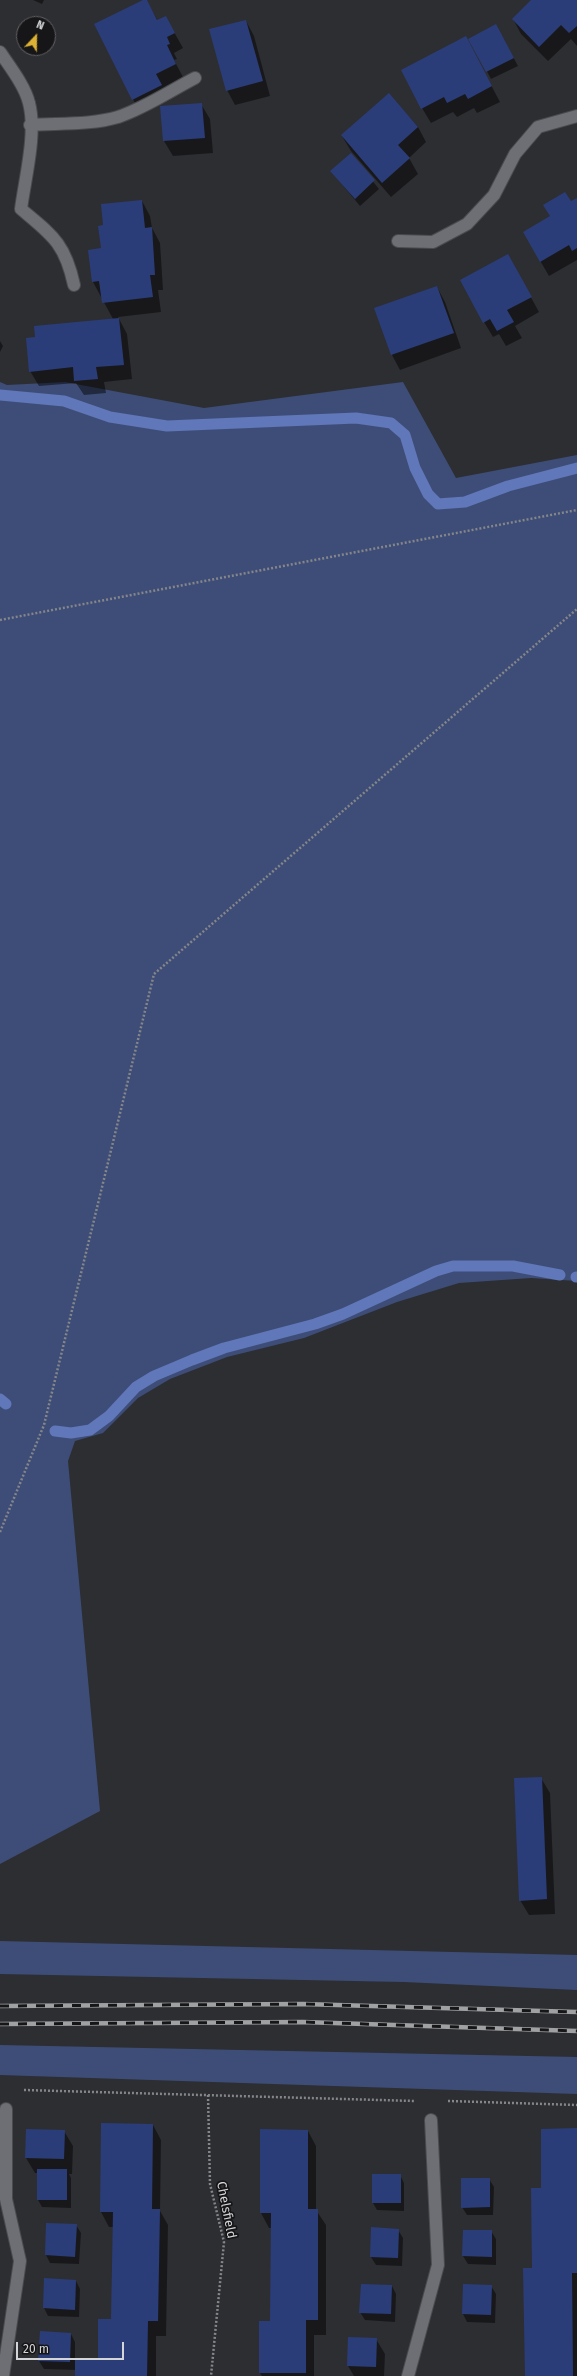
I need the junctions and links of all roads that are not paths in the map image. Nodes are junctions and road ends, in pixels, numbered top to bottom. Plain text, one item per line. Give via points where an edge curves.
1 (0, 52) edge
2 (195, 78) dead end
3 (577, 116) edge
4 (30, 125) junction
5 (398, 241) dead end
6 (74, 285) dead end
7 (6, 2109) dead end
8 (431, 2120) dead end
9 (3, 2376) edge
10 (408, 2376) edge

1 - 4 street via 27,97
2 - 4 street via 118,117
3 - 5 street via 538,127 515,154 494,195 468,224 433,242
4 - 6 street via 21,209 56,238 70,265
7 - 9 street via 6,2198 20,2261
8 - 10 street via 438,2265

